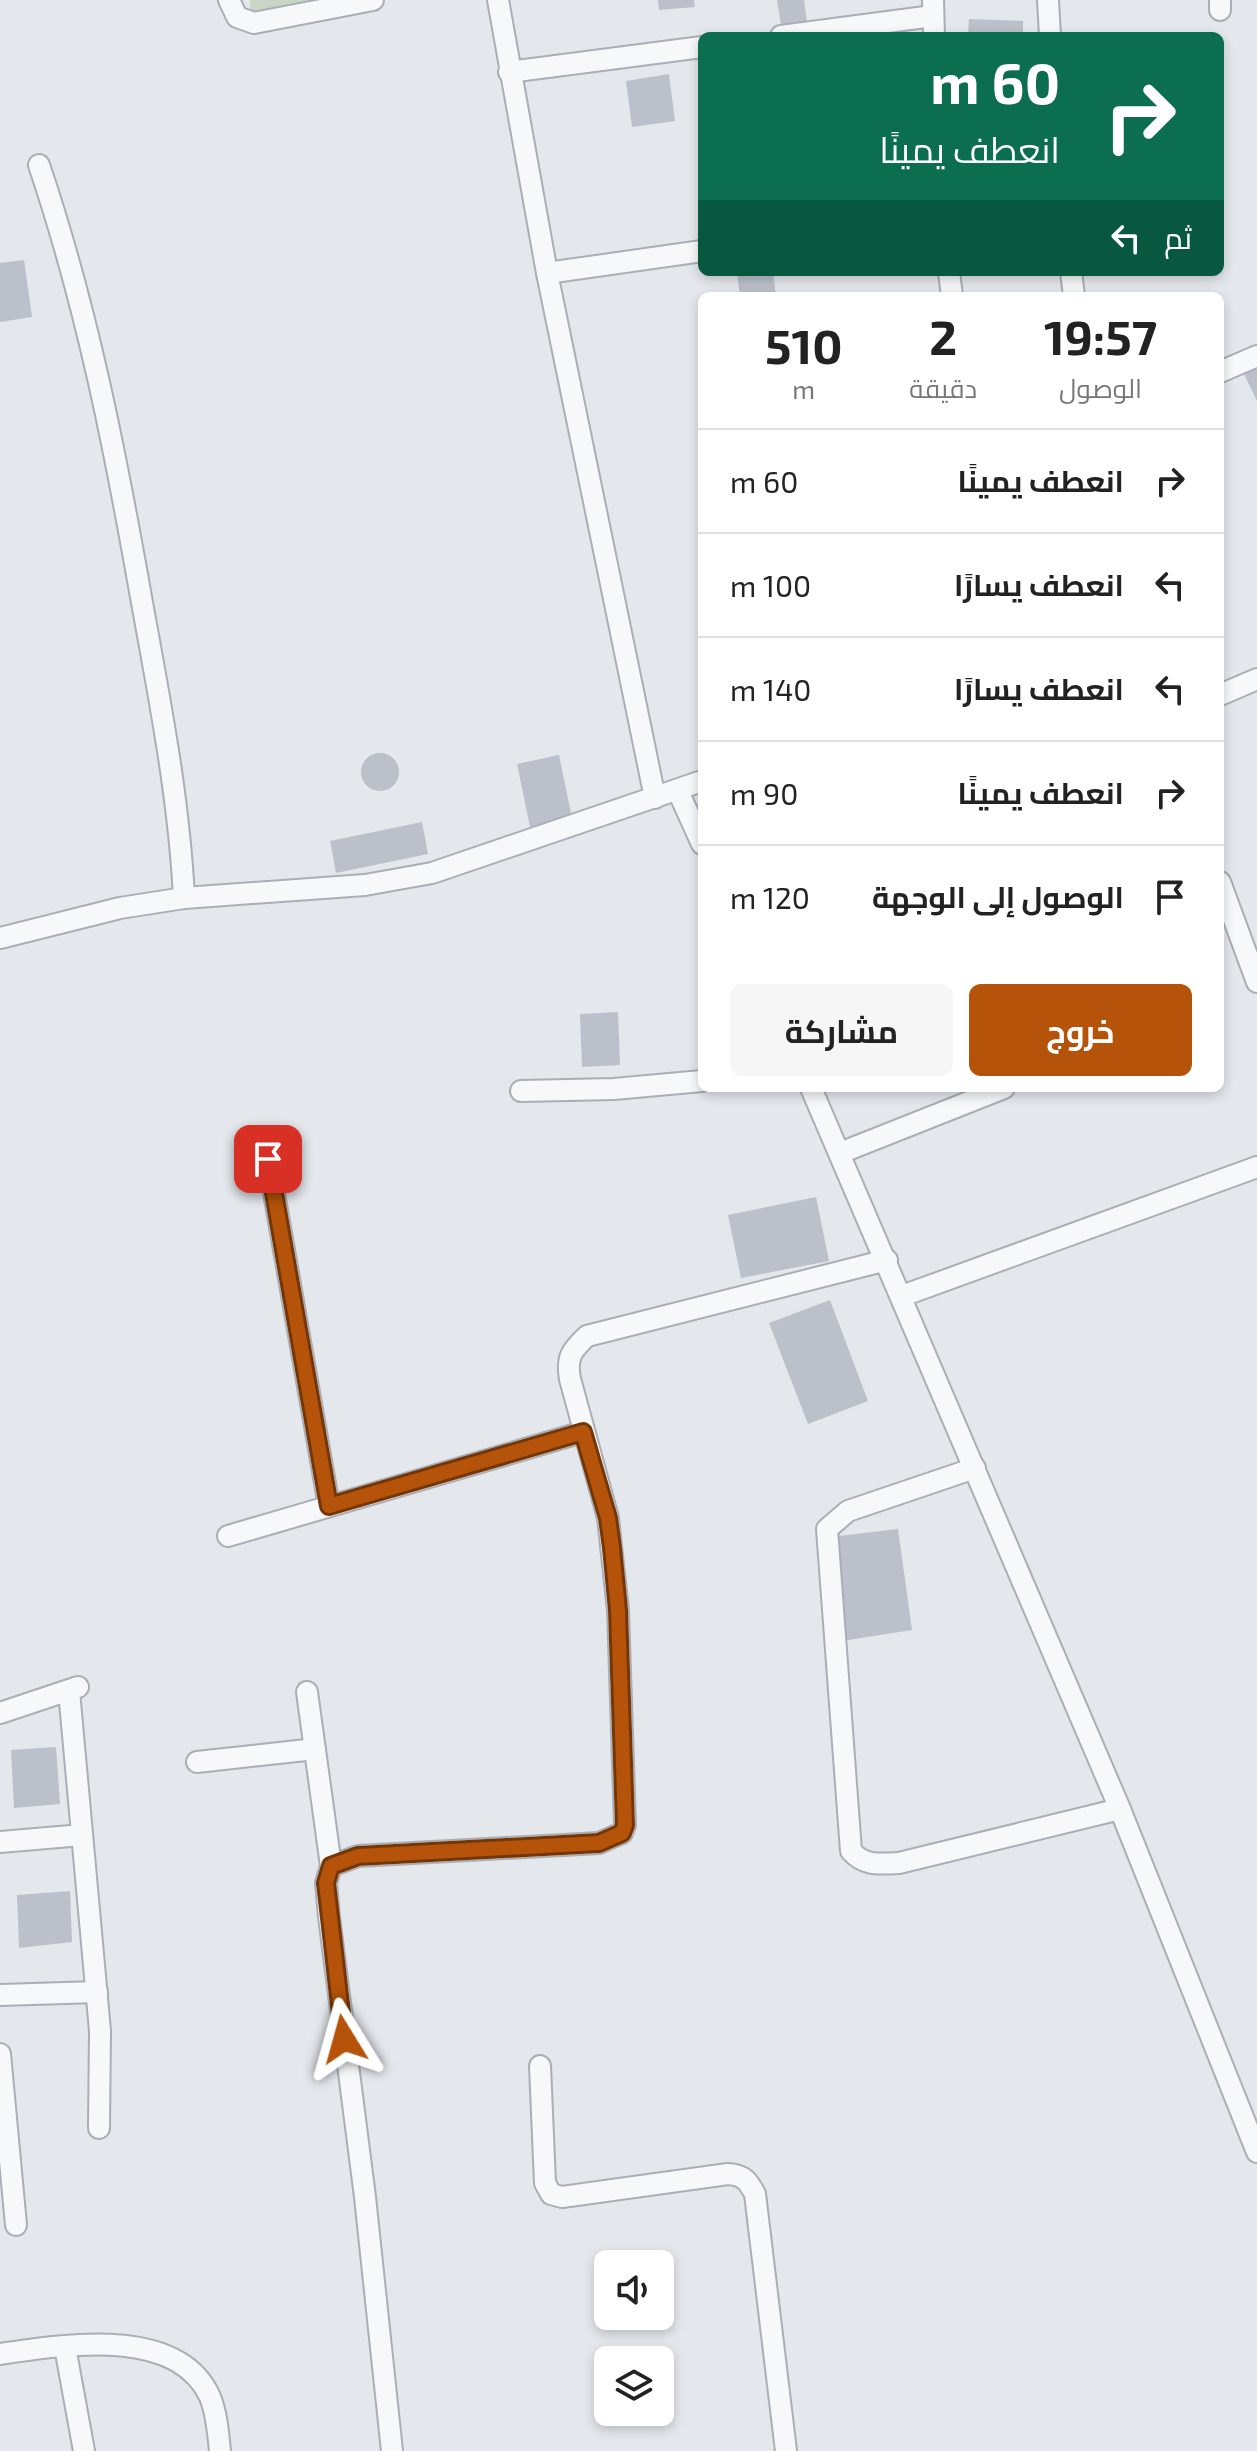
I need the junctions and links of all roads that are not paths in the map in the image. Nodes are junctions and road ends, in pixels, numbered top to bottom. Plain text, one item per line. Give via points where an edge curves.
1 (229, 0) edge
2 (373, 0) edge
3 (498, 0) edge
4 (1048, 0) edge
5 (933, 17) edge
6 (813, 32) edge
7 (1050, 32) edge
8 (698, 48) edge
9 (509, 72) junction
10 (39, 165) dead end
11 (698, 252) edge
12 (547, 273) junction
13 (1257, 356) edge
14 (1224, 370) edge
15 (1257, 679) edge
16 (1224, 693) edge
17 (698, 783) edge
18 (678, 791) junction
19 (655, 798) junction
20 (698, 835) edge
21 (1224, 893) edge
22 (184, 898) junction
23 (0, 938) edge
24 (1257, 982) edge
25 (698, 1081) edge
26 (521, 1091) dead end
27 (813, 1092) edge
28 (994, 1092) edge
29 (840, 1153) junction
30 (268, 1159) dead end
31 (1257, 1167) edge
32 (887, 1260) junction
33 (902, 1296) junction
34 (583, 1432) junction
35 (975, 1468) junction
36 (329, 1506) junction
37 (228, 1536) dead end
38 (307, 1692) dead end
39 (0, 1713) edge
40 (315, 1749) junction
41 (197, 1762) dead end
42 (1120, 1809) junction
43 (82, 1835) junction
44 (0, 1842) edge
45 (331, 1866) junction
46 (97, 1992) junction
47 (0, 1995) edge
48 (0, 2054) edge
49 (540, 2066) dead end
50 (99, 2128) dead end
51 (1257, 2152) edge
52 (16, 2225) dead end
53 (65, 2347) junction
54 (0, 2354) edge
55 (84, 2451) edge
56 (220, 2451) edge
57 (392, 2451) edge
58 (786, 2451) edge

1 - 2 street via 237,17 254,23
3 - 9 street
4 - 7 street
5 - 6 street
8 - 9 street
9 - 12 street
10 - 22 street via 84,313 110,424 173,773
11 - 12 street
12 - 19 street
13 - 14 street
15 - 16 street
17 - 18 street
18 - 19 street
18 - 20 street
19 - 22 street via 408,878 278,894
21 - 24 street
22 - 23 street
25 - 26 street
27 - 29 street
28 - 29 street
29 - 32 street
30 - 36 street
31 - 33 street
32 - 33 street
32 - 34 street via 587,1336 567,1362
33 - 35 street
34 - 36 street
34 - 45 street via 608,1518 618,1610 622,1833 599,1843 358,1856
35 - 42 street
35 - 42 street via 848,1511 827,1529 851,1851 873,1864 899,1863
36 - 37 street
38 - 40 street
39 - 43 street via 73,1689
40 - 41 street
40 - 45 street
42 - 51 street
43 - 44 street
43 - 46 street
45 - 57 street via 326,1883 329,1917
46 - 47 street
46 - 50 street
48 - 52 street
49 - 58 street via 545,2183 551,2194 562,2197 728,2174 748,2182 755,2194
53 - 54 street
53 - 55 street
53 - 56 street via 139,2347 181,2364 209,2394

